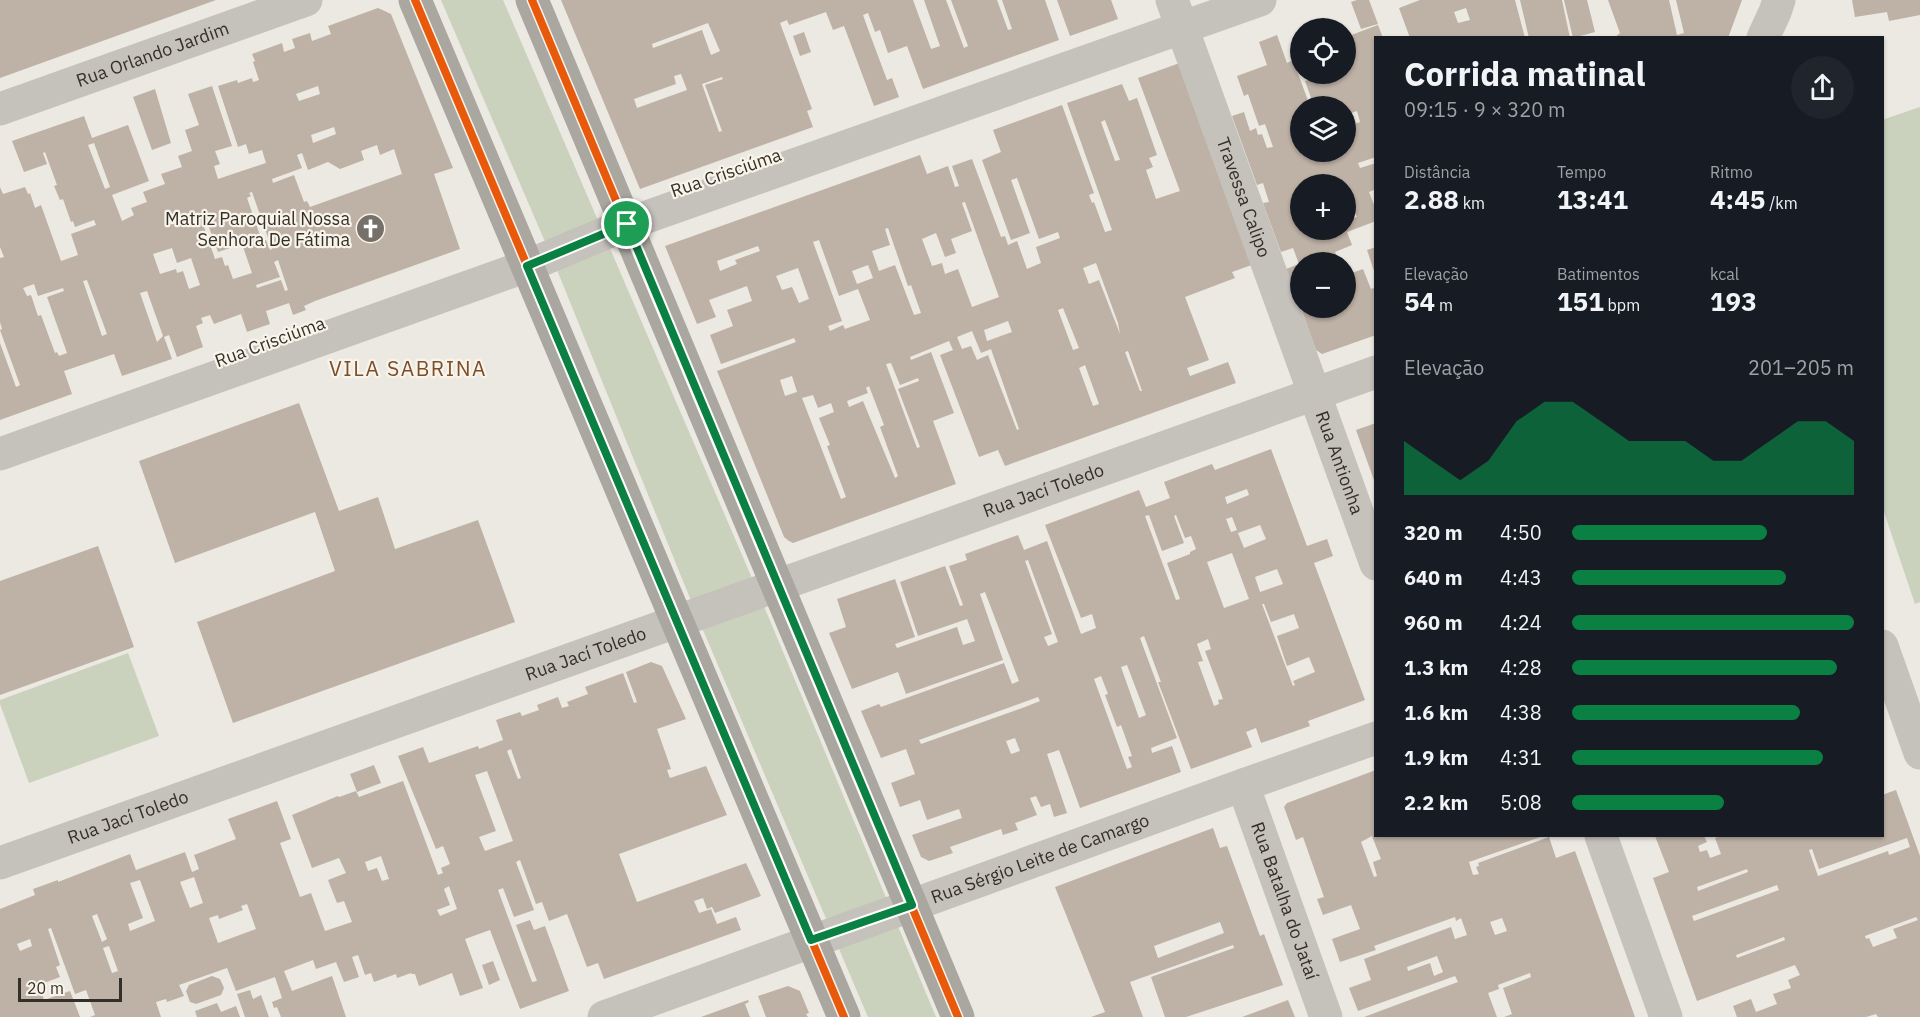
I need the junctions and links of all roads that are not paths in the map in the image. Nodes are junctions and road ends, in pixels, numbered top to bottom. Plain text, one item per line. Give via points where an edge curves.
1 (306, 0) edge
2 (415, 0) edge
3 (532, 0) edge
4 (1260, 0) edge
5 (1779, 0) edge
6 (1177, 14) edge
7 (1764, 36) edge
8 (0, 109) edge
9 (627, 224) junction
10 (527, 266) junction
11 (1374, 373) edge
12 (1314, 394) junction
13 (0, 454) edge
14 (1374, 559) edge
15 (778, 585) junction
16 (677, 621) junction
17 (1884, 652) edge
18 (1374, 739) edge
19 (1920, 753) edge
20 (1243, 784) junction
21 (1601, 837) edge
22 (0, 863) edge
23 (912, 905) junction
24 (811, 940) junction
25 (604, 1017) edge
26 (844, 1017) edge
27 (958, 1017) edge
28 (1326, 1017) edge
29 (1666, 1017) edge

1 - 8 street, Rua Orlando Jardim
2 - 10 main road
3 - 9 main road
4 - 6 street, Rua Crisciúma
5 - 7 street
6 - 9 street, Rua Crisciúma
6 - 12 street, Travessa Calipo
9 - 10 street, Rua Crisciúma
9 - 15 main road
10 - 13 street, Rua Crisciúma
10 - 16 main road
11 - 12 street, Rua Jací Toledo
12 - 14 street, Rua Antionha
12 - 15 street, Rua Jací Toledo
15 - 16 street, Rua Jací Toledo
15 - 23 main road
16 - 22 street, Rua Jací Toledo
16 - 24 main road
17 - 19 street
18 - 20 street, Rua Sérgio Leite de Camargo
20 - 23 street, Rua Sérgio Leite de Camargo
20 - 28 street, Rua Batalha do Jataí
21 - 29 street
23 - 24 street, Rua Sérgio Leite de Camargo
23 - 27 main road
24 - 25 street, Rua Sérgio Leite de Camargo
24 - 26 main road

